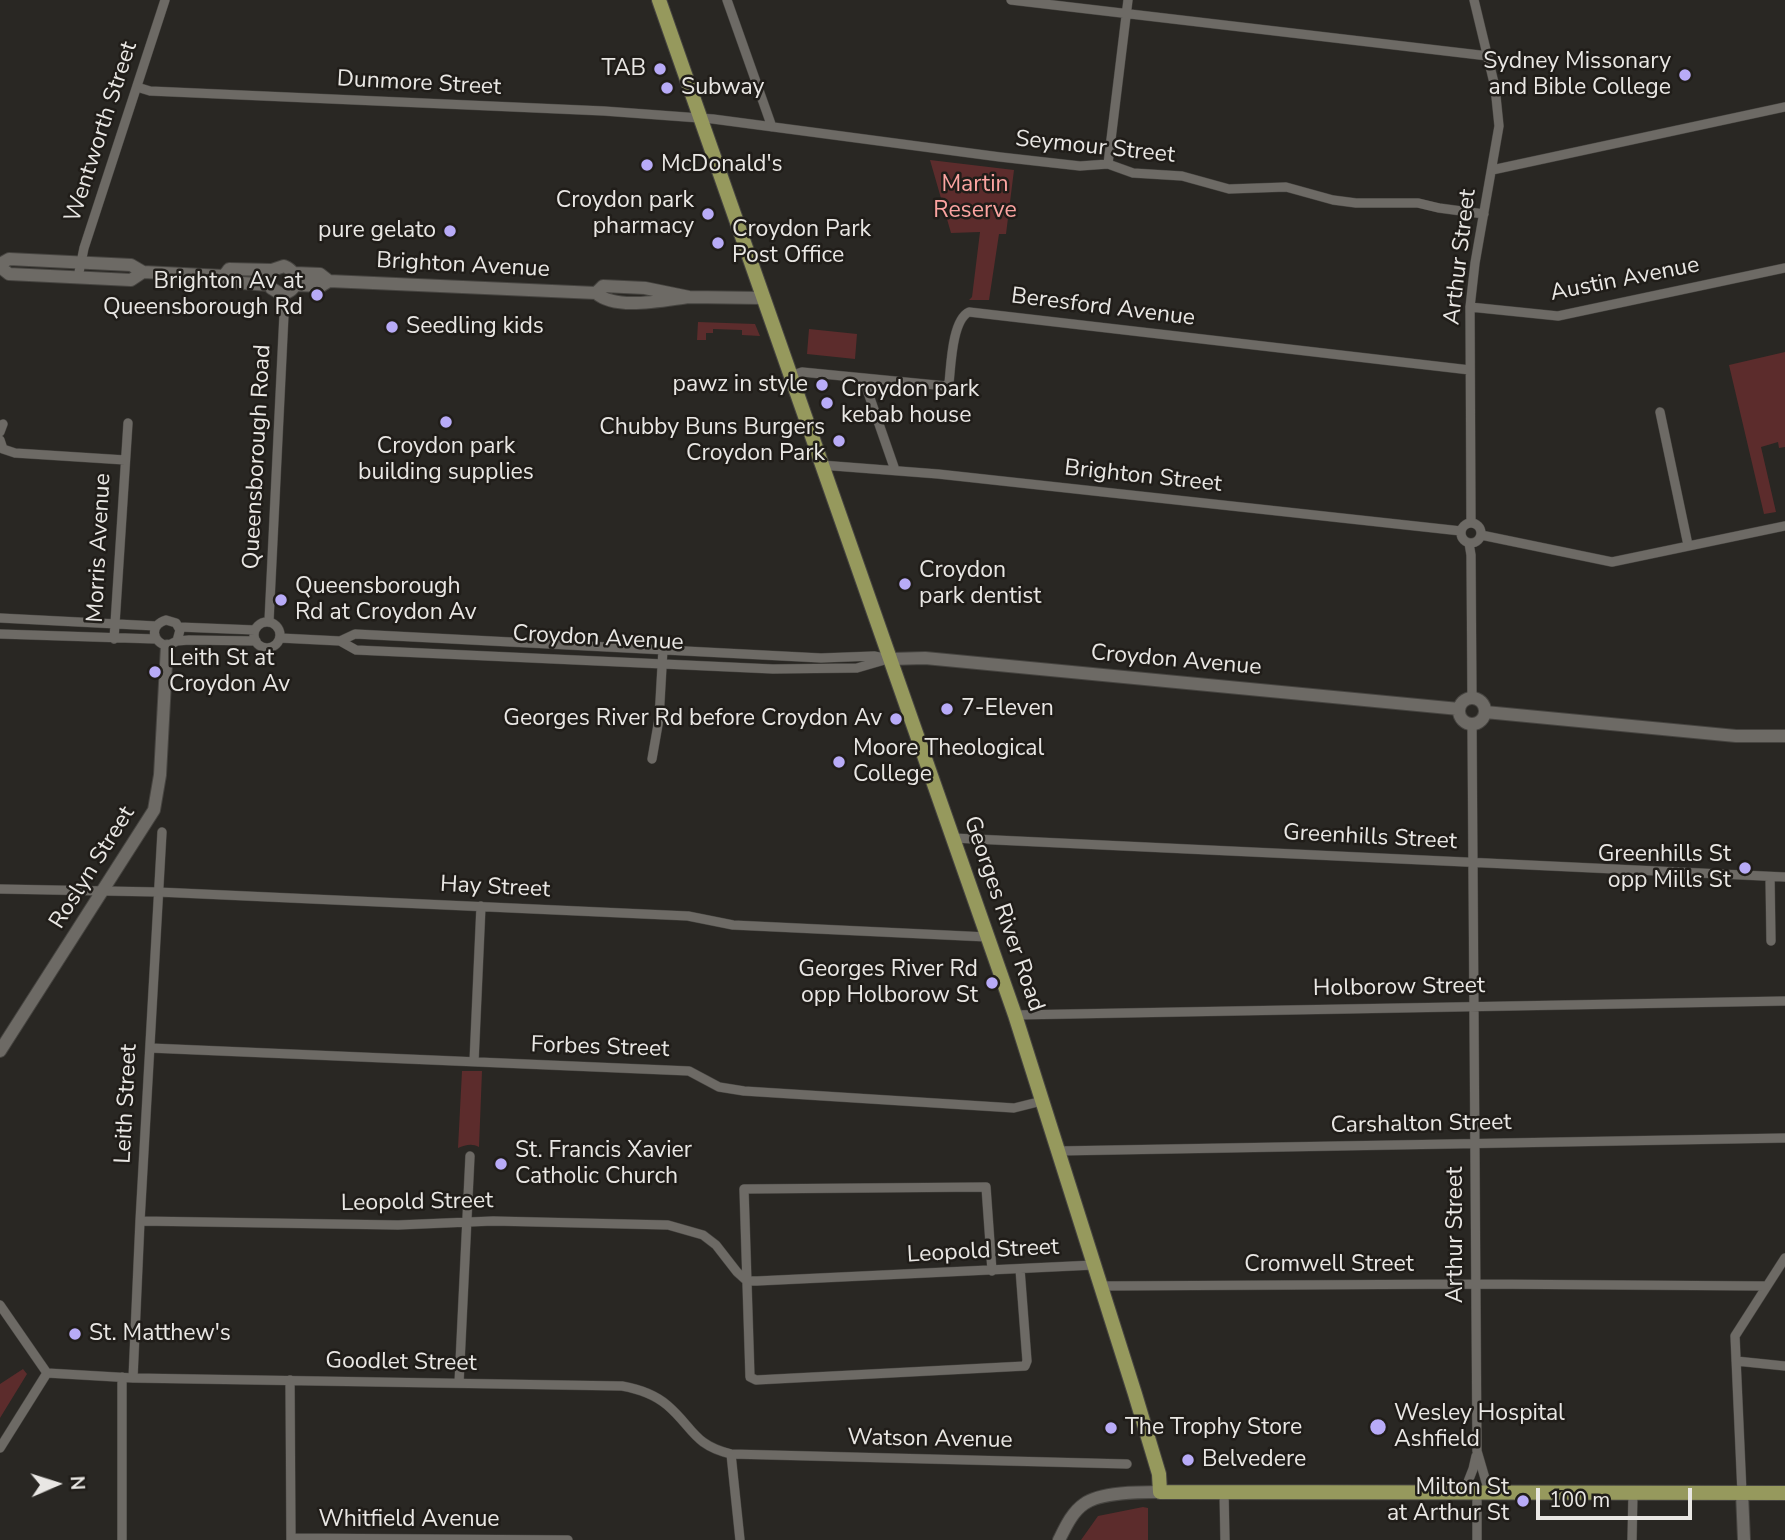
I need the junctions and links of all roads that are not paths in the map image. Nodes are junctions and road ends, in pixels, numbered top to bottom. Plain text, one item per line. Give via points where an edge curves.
1 (165, 0) edge
2 (659, 0) edge
3 (727, 0) edge
4 (1011, 0) edge
5 (1128, 0) edge
6 (1474, 0) edge
7 (1126, 15) junction
8 (1488, 56) junction
9 (137, 87) junction
10 (1785, 107) edge
11 (700, 119) junction
12 (772, 127) junction
13 (1108, 164) junction
14 (1492, 170) junction
15 (1484, 214) junction
16 (80, 262) junction
17 (0, 265) edge
18 (1785, 268) edge
19 (272, 270) junction
20 (143, 272) junction
21 (224, 276) junction
22 (78, 277) junction
23 (295, 279) junction
24 (269, 285) junction
25 (285, 294) junction
26 (762, 298) junction
27 (1470, 307) junction
28 (1470, 370) junction
29 (790, 376) junction
30 (863, 378) junction
31 (1660, 412) dead end
32 (128, 423) dead end
33 (0, 439) edge
34 (125, 460) junction
35 (821, 465) junction
36 (895, 470) junction
37 (1471, 523) junction
38 (1785, 526) edge
39 (1461, 531) junction
40 (1481, 535) junction
41 (1469, 543) junction
42 (1688, 545) junction
43 (0, 618) edge
44 (269, 621) junction
45 (116, 622) junction
46 (156, 626) junction
47 (178, 626) junction
48 (255, 630) junction
49 (0, 634) edge
50 (280, 638) junction
51 (114, 639) junction
52 (256, 641) junction
53 (340, 641) junction
54 (471, 641) junction
55 (167, 642) junction
56 (663, 649) junction
57 (470, 654) junction
58 (890, 659) junction
59 (663, 663) junction
60 (1472, 698) junction
61 (1459, 709) junction
62 (1485, 712) junction
63 (1472, 725) junction
64 (1785, 736) edge
65 (652, 759) dead end
66 (162, 832) dead end
67 (953, 838) junction
68 (1473, 862) junction
69 (1770, 877) junction
70 (1785, 877) edge
71 (0, 888) edge
72 (103, 892) junction
73 (158, 892) junction
74 (481, 906) junction
75 (987, 937) junction
76 (1770, 941) dead end
77 (1785, 1001) edge
78 (1474, 1006) junction
79 (1015, 1015) junction
80 (150, 1048) junction
81 (0, 1051) edge
82 (474, 1062) junction
83 (1042, 1101) junction
84 (1785, 1138) edge
85 (1475, 1144) junction
86 (1058, 1151) junction
87 (470, 1156) dead end
88 (139, 1220) junction
89 (468, 1222) junction
90 (1785, 1258) edge
91 (1094, 1265) junction
92 (1020, 1269) junction
93 (992, 1271) junction
94 (747, 1281) junction
95 (1475, 1284) junction
96 (1101, 1286) junction
97 (1767, 1286) junction
98 (0, 1305) edge
99 (1736, 1361) junction
100 (1785, 1366) edge
101 (47, 1373) junction
102 (122, 1377) junction
103 (133, 1378) junction
104 (290, 1380) junction
105 (459, 1383) junction
106 (0, 1448) edge
107 (1477, 1451) junction
108 (731, 1454) junction
109 (1127, 1464) dead end
110 (1224, 1491) junction
111 (1160, 1492) junction
112 (1476, 1492) junction
113 (1633, 1493) junction
114 (1742, 1493) junction
115 (1785, 1493) edge
116 (291, 1539) edge
117 (122, 1540) edge
118 (568, 1540) edge
119 (740, 1540) edge
120 (1059, 1540) edge
121 (1225, 1540) edge
122 (1477, 1540) edge
123 (1632, 1540) edge
124 (1744, 1540) edge

1 - 9 street, Wentworth Street
2 - 11 main road, Georges River Road
3 - 12 street
4 - 7 street
5 - 7 street
6 - 8 street, Arthur Street
7 - 8 street
7 - 13 street
8 - 14 street, Arthur Street via 1499,111
9 - 11 street, Dunmore Street
9 - 16 street, Wentworth Street
10 - 14 street
11 - 12 street, Seymour Street
11 - 26 main road, Georges River Road
12 - 13 street, Seymour Street via 1080,166
13 - 15 street, Seymour Street via 1133,173 1182,176 1229,189 1286,187 1356,203 1419,203
14 - 15 street, Arthur Street
15 - 27 street, Arthur Street
16 - 17 street via 9,259
16 - 20 street via 131,265
16 - 22 street, Wentworth Street
17 - 22 street via 9,274
18 - 27 street, Austin Avenue via 1558,316
19 - 21 street via 229,269
19 - 23 street via 284,266
19 - 24 street
20 - 21 street
20 - 22 street via 131,280
21 - 24 street via 229,282
23 - 25 street
23 - 26 street, Brighton Avenue via 320,275 329,281 596,293 604,300 645,303 689,297
24 - 25 street
25 - 44 street, Queensborough Road
26 - 29 main road, Georges River Road
27 - 28 street, Arthur Street
28 - 30 street, Beresford Avenue via 969,312 958,324 946,386
28 - 37 street, Arthur Street
29 - 30 street, Beresford Avenue via 803,372
29 - 35 main road, Georges River Road
30 - 36 street
31 - 42 street
32 - 34 street, Morris Avenue
33 - 34 street, Morris Avenue via 4,449 15,453
34 - 45 street, Morris Avenue
35 - 36 street, Brighton Street
35 - 58 main road, Georges River Road
36 - 39 street, Brighton Street
37 - 39 street
37 - 40 street
38 - 42 street
39 - 41 street
40 - 41 street
40 - 42 street via 1612,562
41 - 60 street
43 - 45 street
44 - 48 street
44 - 50 street via 278,627
45 - 46 street
45 - 51 street, Morris Avenue
46 - 47 street via 166,620
46 - 55 street via 154,632
47 - 48 street
47 - 55 street via 180,634
48 - 52 street
49 - 51 street
50 - 52 street via 269,648
50 - 53 street, Croydon Avenue
51 - 55 street
52 - 55 street
53 - 54 street, Croydon Avenue via 355,634
53 - 57 street, Croydon Avenue via 356,650
54 - 56 street, Croydon Avenue
54 - 57 street
55 - 72 street, Roslyn Street via 157,800
56 - 58 street, Croydon Avenue
56 - 59 street
57 - 59 street, Croydon Avenue
58 - 59 street, Croydon Avenue via 857,668
58 - 61 street, Croydon Avenue via 925,658
58 - 67 main road, Georges River Road
59 - 65 street
60 - 61 street
60 - 62 street via 1480,701
61 - 63 street via 1461,718
62 - 63 street via 1482,720
62 - 64 street via 1736,736
63 - 68 street, Arthur Street
66 - 73 street, Leith Street
67 - 68 street, Greenhills Street
67 - 75 main road, Georges River Road
68 - 69 street, Greenhills Street
68 - 78 street, Arthur Street
69 - 70 street, Greenhills Street
69 - 76 street
71 - 72 street, Hay Street
72 - 73 street, Hay Street
72 - 81 street, Roslyn Street
73 - 74 street, Hay Street
73 - 80 street, Leith Street
74 - 75 street, Hay Street via 688,916 733,925
74 - 82 street
75 - 79 main road, Georges River Road
77 - 78 street, Holborow Street
78 - 79 street, Holborow Street
78 - 85 street, Arthur Street
79 - 83 main road, Georges River Road
80 - 82 street, Forbes Street
80 - 88 street, Leith Street
82 - 83 street, Forbes Street via 689,1071 719,1087 764,1093 1014,1108
83 - 86 main road, Georges River Road
84 - 85 street, Carshalton Street
85 - 86 street, Carshalton Street
85 - 95 street, Arthur Street
86 - 91 main road, Georges River Road
87 - 89 street
88 - 89 street, Leopold Street
88 - 103 street, Leith Street
89 - 94 street, Leopold Street via 668,1225 703,1235
89 - 105 street
90 - 97 street
91 - 92 street, Leopold Street
91 - 96 main road, Georges River Road
92 - 93 street, Leopold Street
92 - 94 street via 1025,1366 756,1380 750,1377
93 - 94 street, Leopold Street
93 - 94 street via 986,1187 744,1189
95 - 96 street, Cromwell Street
95 - 97 street, Cromwell Street
95 - 107 street, Arthur Street
96 - 111 main road, Georges River Road via 1159,1474
97 - 99 street via 1735,1336
98 - 101 street
99 - 100 street
99 - 114 street
101 - 102 street, Goodlet Street
101 - 106 street
102 - 103 street, Goodlet Street
102 - 117 street
103 - 104 street, Goodlet Street
104 - 105 street, Goodlet Street
104 - 116 street
105 - 108 street, Goodlet Street via 635,1388 666,1404 707,1446
107 - 112 street, Arthur Street
107 - 112 street, Arthur Street via 1473,1469
108 - 109 street, Watson Avenue
108 - 119 street
110 - 111 main road
110 - 112 main road
110 - 121 street
111 - 120 street via 1111,1495 1084,1503
112 - 113 main road
112 - 122 street, Arthur Street
113 - 114 main road
113 - 123 street
114 - 115 main road
114 - 124 street
116 - 118 street, Whitfield Avenue

